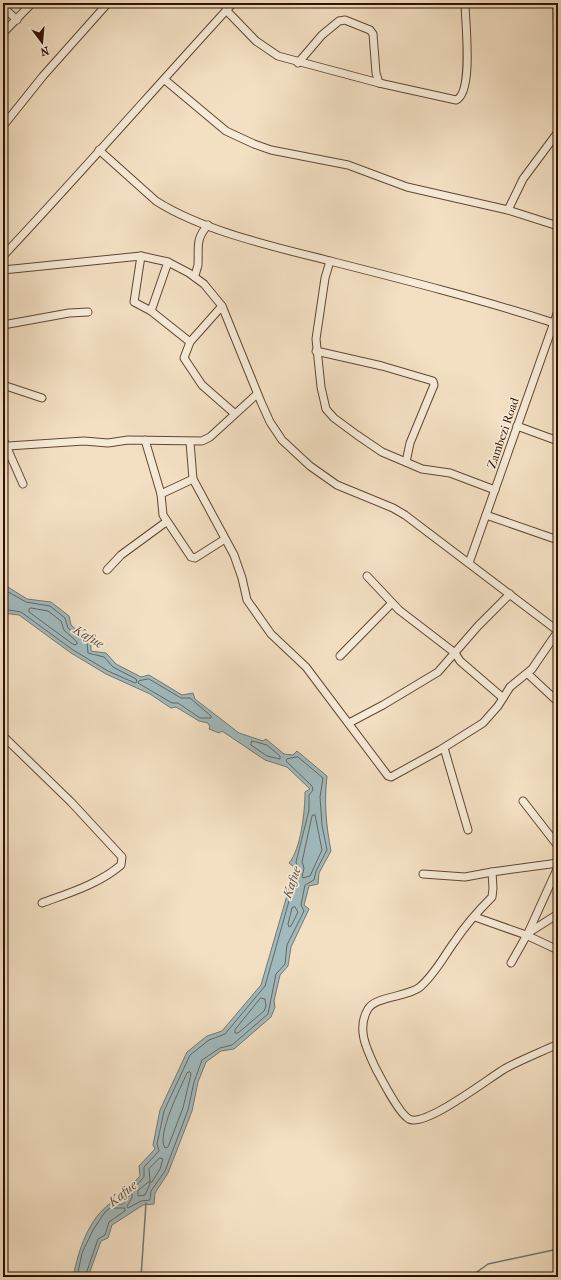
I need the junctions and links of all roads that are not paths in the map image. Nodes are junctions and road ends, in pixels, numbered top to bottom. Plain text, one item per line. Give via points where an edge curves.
1 (32, 3) edge
2 (108, 3) edge
3 (233, 3) edge
4 (465, 3) edge
5 (555, 4) edge
6 (3, 7) edge
7 (226, 10) junction
8 (17, 20) junction
9 (3, 33) edge
10 (558, 50) edge
11 (298, 63) junction
12 (165, 80) junction
13 (379, 83) junction
14 (3, 126) edge
15 (558, 132) edge
16 (99, 150) junction
17 (508, 210) junction
18 (208, 225) junction
19 (558, 226) edge
20 (3, 256) edge
21 (141, 256) junction
22 (330, 260) junction
23 (168, 262) junction
24 (3, 270) edge
25 (196, 277) junction
26 (222, 306) junction
27 (151, 311) junction
28 (558, 311) edge
29 (88, 312) dead end
30 (554, 323) junction
31 (3, 325) edge
32 (190, 342) junction
33 (316, 351) junction
34 (3, 385) edge
35 (257, 394) junction
36 (42, 398) dead end
37 (234, 413) junction
38 (518, 426) junction
39 (3, 439) edge
40 (145, 440) junction
41 (558, 441) edge
42 (190, 442) junction
43 (8, 446) junction
44 (406, 462) junction
45 (193, 479) junction
46 (23, 484) dead end
47 (495, 490) junction
48 (161, 494) junction
49 (486, 515) junction
50 (166, 522) junction
51 (226, 539) junction
52 (558, 540) edge
53 (469, 563) junction
54 (107, 570) dead end
55 (367, 576) dead end
56 (510, 594) junction
57 (392, 603) junction
58 (558, 631) edge
59 (455, 653) junction
60 (340, 656) dead end
61 (528, 674) junction
62 (502, 698) junction
63 (558, 702) edge
64 (349, 722) junction
65 (3, 736) edge
66 (444, 748) junction
67 (524, 801) dead end
68 (468, 830) dead end
69 (558, 846) edge
70 (558, 863) edge
71 (558, 867) edge
72 (492, 872) junction
73 (423, 874) dead end
74 (42, 903) dead end
75 (558, 914) edge
76 (475, 917) junction
77 (527, 934) junction
78 (558, 950) edge
79 (511, 963) dead end
80 (558, 1044) edge

1 - 8 street
2 - 14 street
3 - 7 street
4 - 13 street via 468,57 465,82 459,99
5 - 10 street
6 - 8 street
7 - 11 street via 268,51
7 - 12 street
8 - 9 street
11 - 13 street
11 - 13 street via 322,34 336,23 345,20 374,34
12 - 16 street
12 - 17 street via 226,131 254,144 271,150 348,165 407,187
15 - 17 street via 523,179
16 - 18 street via 164,207
16 - 20 street
17 - 19 street
18 - 22 street via 284,250
18 - 25 street via 202,232 198,247 198,266 194,275
21 - 23 street
21 - 24 street
21 - 27 street via 134,301
22 - 30 street via 466,296
22 - 33 street via 317,327
23 - 25 street
23 - 27 street
25 - 26 street
26 - 32 street
26 - 35 street
27 - 32 street
28 - 30 street, Zambezi Road
29 - 31 street
30 - 38 street, Zambezi Road
32 - 37 street via 184,356 186,361 202,385
33 - 44 street via 326,409 364,441
33 - 44 street via 382,366 434,383 410,444
34 - 36 street
35 - 37 street
35 - 53 street via 275,431 289,448 310,466 344,489 398,511
37 - 42 street via 210,437
38 - 41 street
38 - 47 street, Zambezi Road
39 - 43 street
40 - 42 street
40 - 43 street via 108,443 74,441
40 - 48 street
42 - 45 street
43 - 46 street
44 - 47 street via 428,471 450,473
45 - 48 street
45 - 51 street
47 - 49 street, Zambezi Road
48 - 50 street
49 - 52 street
49 - 53 street, Zambezi Road
50 - 51 street via 192,558
50 - 54 street via 122,555
51 - 64 street via 236,560 247,600 259,618 271,634 306,667
53 - 56 street
55 - 57 street
56 - 58 street
56 - 59 street
57 - 59 street
57 - 60 street
58 - 61 street
59 - 62 street via 460,661
59 - 64 street via 434,675
61 - 62 street via 514,682
61 - 63 street
62 - 66 street via 494,711 478,727
64 - 66 street via 389,777
65 - 74 street via 71,802 122,857 121,865 114,871 81,888
66 - 68 street
67 - 69 street
70 - 72 street
71 - 77 street
72 - 73 street via 465,877
72 - 76 street via 493,894
75 - 77 street
76 - 77 street
76 - 80 street via 420,987 409,993 377,1002 368,1010 363,1040 392,1097 407,1118 423,1118 464,1097 505,1068
77 - 78 street
77 - 79 street

